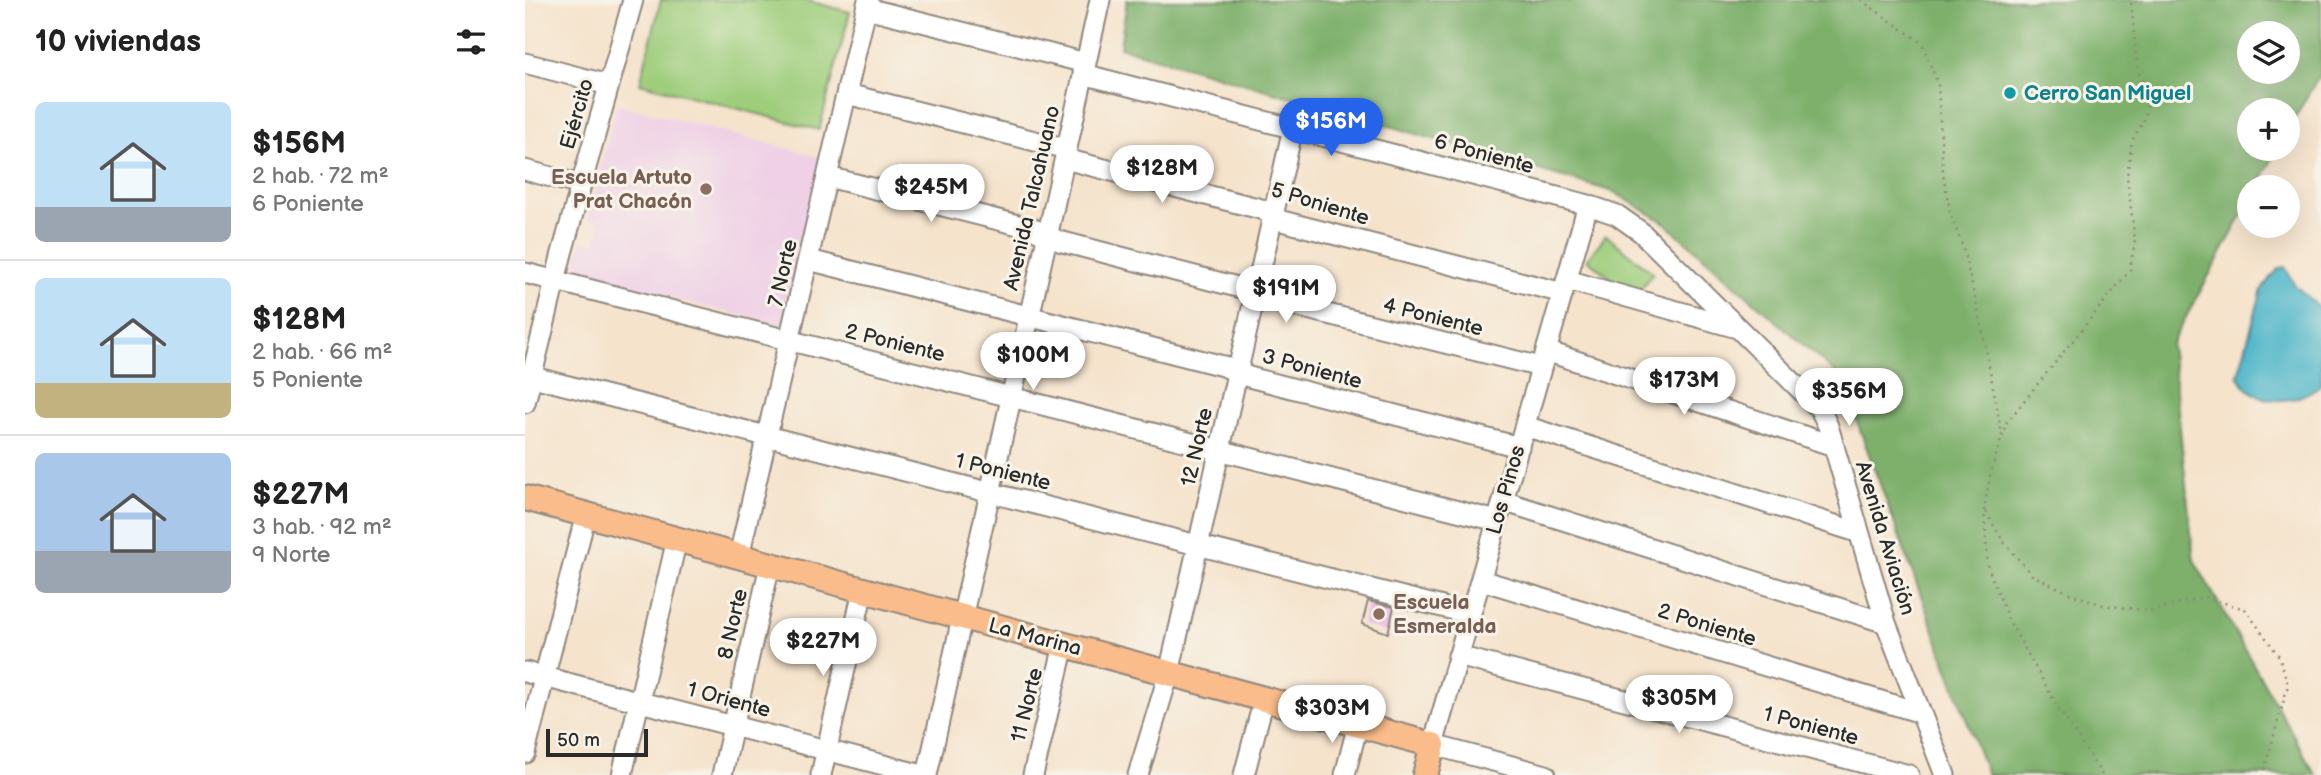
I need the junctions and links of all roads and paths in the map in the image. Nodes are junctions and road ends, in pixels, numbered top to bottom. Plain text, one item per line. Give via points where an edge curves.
1 (633, 0) edge
2 (1100, 0) edge
3 (1861, 0) edge
4 (2131, 0) edge
5 (867, 4) edge
6 (525, 63) edge
7 (1085, 69) junction
8 (609, 85) junction
9 (847, 94) junction
10 (1293, 128) junction
11 (1066, 154) junction
12 (525, 170) edge
13 (828, 177) junction
14 (581, 185) junction
15 (1588, 205) junction
16 (1273, 216) junction
17 (1047, 236) junction
18 (809, 260) junction
19 (525, 273) edge
20 (556, 281) junction
21 (1565, 286) junction
22 (1255, 294) junction
23 (1029, 317) junction
24 (1741, 329) junction
25 (791, 340) junction
26 (1544, 359) junction
27 (1238, 372) junction
28 (529, 376) edge
29 (1012, 396) junction
30 (525, 403) edge
31 (1525, 426) junction
32 (768, 436) junction
33 (2002, 437) junction
34 (1834, 446) junction
35 (1519, 447) junction
36 (1220, 450) junction
37 (990, 492) junction
38 (525, 498) edge
39 (1503, 501) junction
40 (1984, 509) junction
41 (586, 514) junction
42 (1497, 521) junction
43 (1857, 532) junction
44 (677, 539) junction
45 (1198, 545) junction
46 (739, 556) junction
47 (770, 565) junction
48 (1481, 580) junction
49 (863, 590) junction
50 (1471, 614) junction
51 (962, 617) junction
52 (1886, 623) junction
53 (1064, 645) junction
54 (1458, 656) junction
55 (525, 672) edge
56 (1170, 673) junction
57 (544, 677) junction
58 (1264, 699) junction
59 (639, 700) junction
60 (1921, 713) junction
61 (1358, 724) junction
62 (733, 725) junction
63 (1433, 745) junction
64 (827, 749) junction
65 (525, 752) edge
66 (622, 775) edge
67 (722, 775) edge
68 (821, 775) edge
69 (924, 775) edge
70 (1033, 775) edge
71 (1138, 775) edge
72 (1244, 775) edge
73 (1345, 775) edge
74 (1425, 775) edge
75 (1546, 775) edge
76 (1909, 775) edge
77 (1945, 775) edge
78 (2102, 775) edge
79 (2263, 775) edge

1 - 8 street, Ejército
2 - 7 street, Avenida Talcahuano
3 - 33 path via 1921,43 1938,85 1950,213 1982,328
4 - 33 path via 2137,67 2149,101 2132,141 2127,176 2136,241 2130,270 2007,422
5 - 7 street, 6 Poniente
5 - 9 street, 7 Norte
6 - 8 street
7 - 10 street, 6 Poniente
7 - 11 street, Avenida Talcahuano
8 - 14 street, Ejército
9 - 11 street, 5 Poniente
9 - 13 street, 7 Norte
10 - 15 street, 6 Poniente
10 - 16 street, 12 Norte
11 - 16 street, 5 Poniente
11 - 17 street, Avenida Talcahuano
12 - 14 street
13 - 17 street, 4 Poniente
13 - 18 street, 7 Norte
14 - 20 street, Ejército
15 - 21 street, Los Pinos
15 - 24 street, Avenida Aviación via 1617,215 1635,228
16 - 21 street, 5 Poniente
16 - 22 street, 12 Norte
17 - 22 street, 4 Poniente
17 - 23 street, Avenida Talcahuano
18 - 23 street, 3 Poniente
18 - 25 street, 7 Norte
19 - 20 street, 2 Poniente
20 - 25 street, 2 Poniente
20 - 28 street, Ejército
21 - 24 street
21 - 26 street, Los Pinos
22 - 26 street, 4 Poniente
22 - 27 street, 12 Norte
23 - 27 street, 3 Poniente
23 - 29 street, Avenida Talcahuano
24 - 34 street, Avenida Aviación via 1815,402
25 - 29 street, 2 Poniente
25 - 32 street, 7 Norte
26 - 31 street, Los Pinos
26 - 34 street
27 - 35 street, 3 Poniente
27 - 36 street, 12 Norte
28 - 30 street, Ejército
28 - 32 street, 1 Poniente
29 - 36 street, 2 Poniente
29 - 37 street, Avenida Talcahuano
31 - 35 street, Los Pinos
31 - 43 street
32 - 37 street, 1 Poniente
32 - 46 street, 7 Norte
33 - 40 path
34 - 43 street, Avenida Aviación
35 - 39 street, Los Pinos
36 - 42 street, 2 Poniente
36 - 45 street, 12 Norte
37 - 45 street, 1 Poniente
37 - 51 street, Avenida Talcahuano
38 - 41 main road, La Marina
39 - 42 street, Los Pinos
39 - 52 street
40 - 78 path via 1988,567 2008,619
40 - 79 path via 2032,575 2069,593 2103,605 2150,611 2204,597 2245,609 2279,656 2288,685
41 - 44 main road, La Marina
41 - 57 street
42 - 48 street, Los Pinos
43 - 52 street, Avenida Aviación
44 - 46 main road, La Marina
44 - 59 street
45 - 50 street, 1 Poniente
45 - 56 street, 12 Norte
46 - 47 main road, La Marina
47 - 49 main road, La Marina
47 - 62 street, 8 Norte
48 - 50 street, Los Pinos
48 - 60 street, 2 Poniente
49 - 51 main road, La Marina
49 - 64 street
50 - 54 street, Los Pinos
51 - 53 main road, La Marina
51 - 69 street, Avenida Talcahuano
52 - 60 street, Avenida Aviación
53 - 56 main road, La Marina
53 - 70 street, 11 Norte
54 - 63 street, Los Pinos
54 - 76 street, 1 Poniente
55 - 57 street, 1 Oriente
56 - 58 main road, La Marina
56 - 71 street, 12 Norte
57 - 59 street, 1 Oriente
57 - 65 street
58 - 61 main road, La Marina
58 - 72 street
59 - 62 street, 1 Oriente
59 - 66 street
60 - 77 street, Avenida Aviación
61 - 63 main road, La Marina
61 - 73 street
62 - 64 street, 1 Oriente
62 - 67 street, 8 Norte
63 - 74 main road, Los Pinos
63 - 75 street, La Marina
64 - 68 street
64 - 69 street, 1 Oriente

